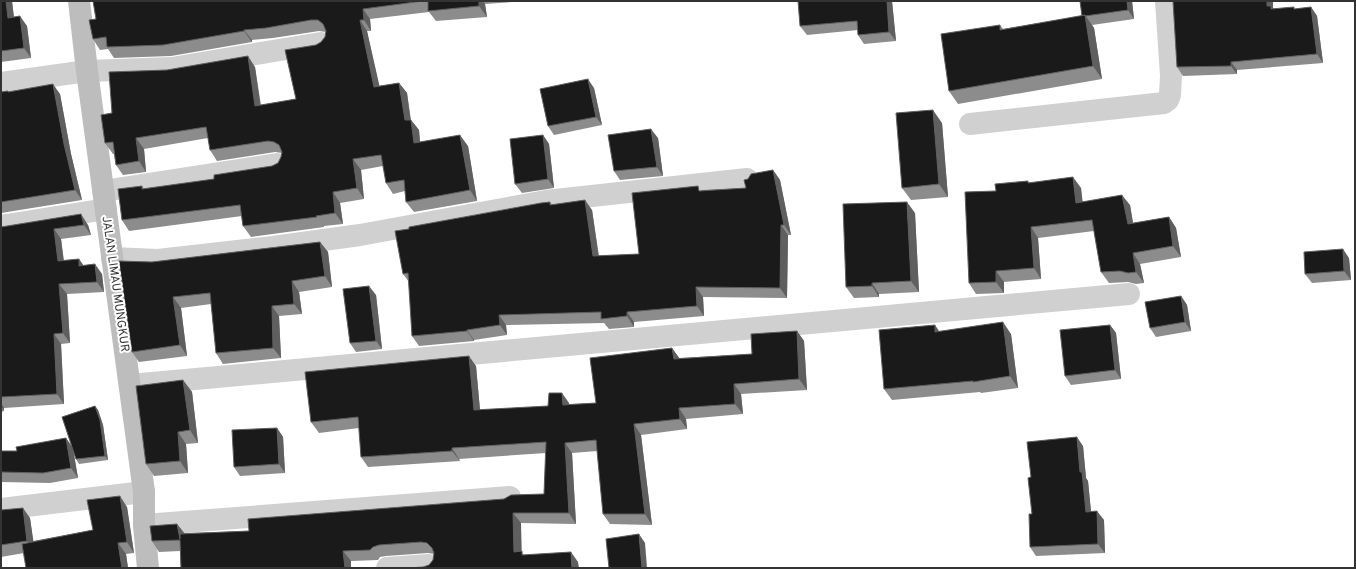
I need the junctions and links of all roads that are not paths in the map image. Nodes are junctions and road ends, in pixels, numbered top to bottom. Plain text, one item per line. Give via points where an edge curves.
1 (79, 1) edge
2 (1166, 1) edge
3 (321, 43) edge
4 (87, 71) junction
5 (1, 83) edge
6 (970, 124) dead end
7 (277, 164) edge
8 (747, 179) edge
9 (105, 200) junction
10 (1, 226) edge
11 (112, 258) junction
12 (1129, 294) dead end
13 (130, 385) junction
14 (144, 492) junction
15 (510, 498) edge
16 (1, 508) edge
17 (144, 525) junction
18 (429, 565) edge
19 (148, 568) edge
20 (387, 568) edge

1 - 4 street, JALAN LIMAU MUNGKUR
2 - 6 street via 1171,75 1170,95 1164,103
3 - 4 street via 172,68
4 - 5 street
4 - 9 street, JALAN LIMAU MUNGKUR
7 - 9 street
8 - 11 street via 546,201 360,235 273,247 158,260
9 - 10 street
9 - 11 street, JALAN LIMAU MUNGKUR
11 - 13 street, JALAN LIMAU MUNGKUR
12 - 13 street
13 - 14 street, JALAN LIMAU MUNGKUR
14 - 16 street
14 - 17 street, JALAN LIMAU MUNGKUR
15 - 17 street
17 - 19 street, JALAN LIMAU MUNGKUR
18 - 20 street

